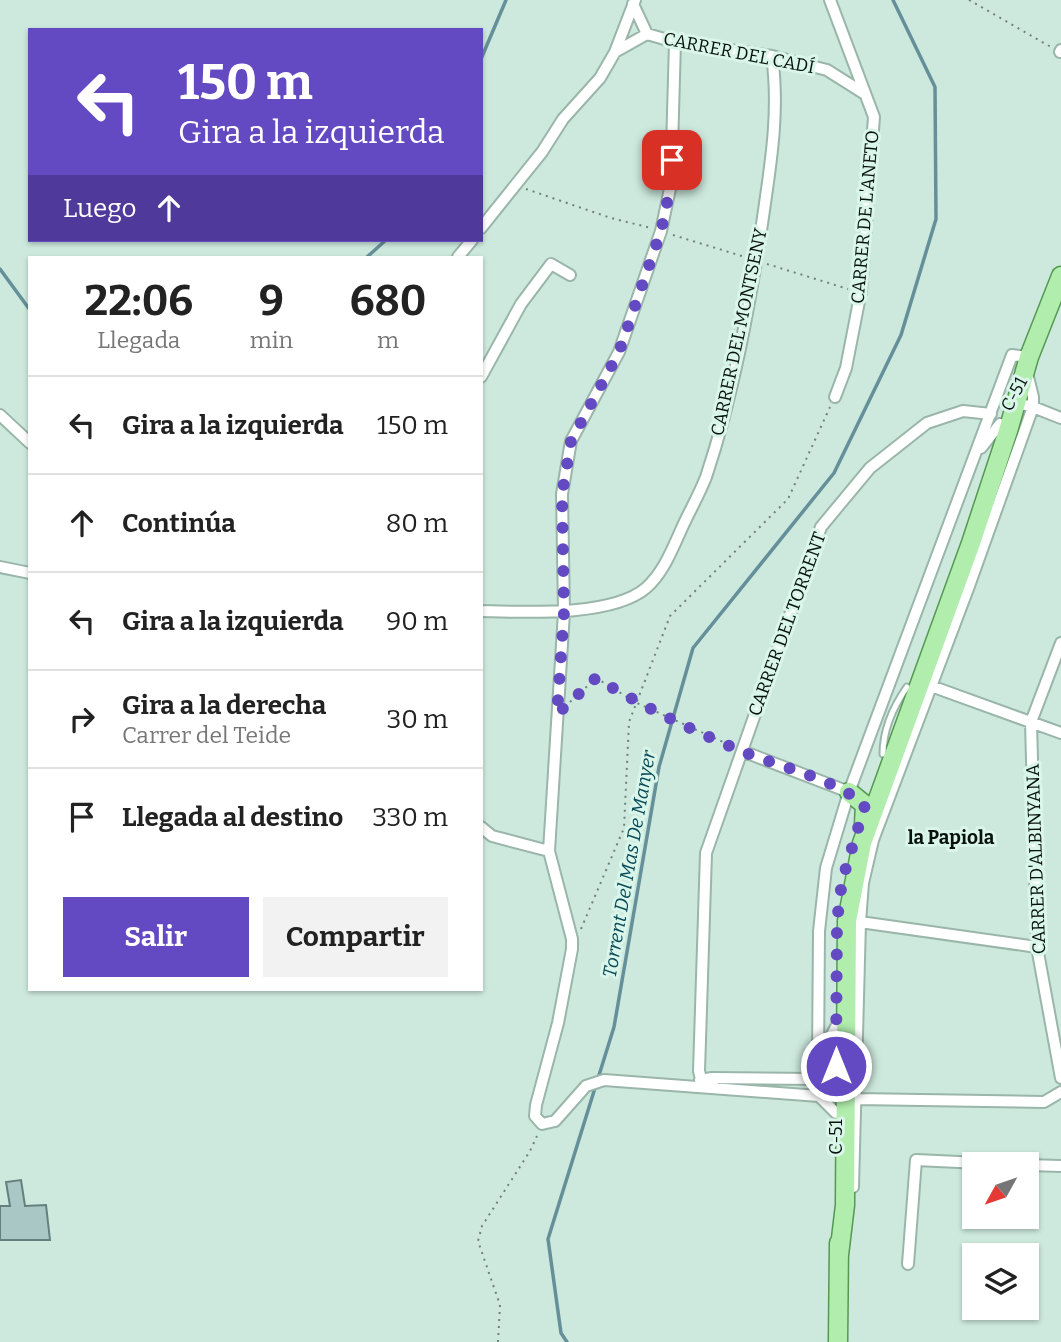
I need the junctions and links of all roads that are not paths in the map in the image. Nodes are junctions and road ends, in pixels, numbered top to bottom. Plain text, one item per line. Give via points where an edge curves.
1 (830, 0) edge
2 (634, 2) edge
3 (647, 34) junction
4 (675, 42) junction
5 (615, 52) junction
6 (772, 56) junction
7 (865, 94) junction
8 (483, 226) edge
9 (470, 242) edge
10 (459, 256) edge
11 (569, 275) dead end
12 (1061, 276) edge
13 (1022, 361) junction
14 (483, 373) edge
15 (835, 397) road end
16 (1025, 405) junction
17 (1061, 418) edge
18 (995, 419) junction
19 (2, 420) edge
20 (28, 441) edge
21 (978, 464) junction
22 (0, 567) edge
23 (28, 573) edge
24 (483, 611) edge
25 (564, 612) junction
26 (1061, 643) edge
27 (920, 684) junction
28 (1031, 722) junction
29 (1061, 733) edge
30 (742, 751) junction
31 (849, 792) junction
32 (865, 805) junction
33 (483, 828) edge
34 (549, 851) junction
35 (855, 915) junction
36 (1037, 947) junction
37 (859, 952) junction
38 (847, 968) junction
39 (842, 1021) junction
40 (818, 1060) junction
41 (700, 1075) junction
42 (1061, 1078) edge
43 (816, 1079) junction
44 (689, 1086) junction
45 (836, 1087) junction
46 (716, 1088) junction
47 (1061, 1092) edge
48 (819, 1096) junction
49 (857, 1099) junction
50 (836, 1113) junction
51 (962, 1162) edge
52 (1040, 1165) edge
53 (1061, 1166) edge
54 (839, 1255) junction
55 (908, 1264) dead end
56 (838, 1342) edge

1 - 7 street, CARRER DE L'ANETO
2 - 3 street, CARRER DEL CADÍ
2 - 5 street
3 - 4 street, CARRER DEL CADÍ
3 - 5 street, CARRER DEL CADÍ
4 - 6 street, CARRER DEL CADÍ
4 - 25 street via 671,184 661,231 619,352 571,441 562,494
5 - 8 street via 600,78 563,119
6 - 7 street, CARRER DEL CADÍ via 827,70
6 - 25 street, CARRER DEL MONTSENY via 777,90 773,151 756,260 731,388 705,479 665,565 647,587 630,599
7 - 15 street, CARRER DE L'ANETO via 874,117 861,291 846,368
9 - 10 street
11 - 14 street via 551,264 521,304
12 - 13 main road, C-51
13 - 16 main road, C-51
13 - 18 main road, C-51 via 1009,400
16 - 17 street
16 - 21 main road via 1011,409 996,452
16 - 27 main road, C-51
18 - 21 main road, C-51
18 - 30 street, CARRER DEL TORRENT via 963,411 927,423 870,468 821,527
19 - 20 street
21 - 27 main road, C-51 via 947,596 920,669
21 - 31 street
22 - 23 street
24 - 25 street, CARRER DEL MONTSENY
25 - 34 street
26 - 28 street, CARRER D'ALBINYANA
27 - 28 street
27 - 32 main road, C-51 via 883,754
27 - 35 main road, C-51 via 862,843
28 - 29 street
28 - 36 street, CARRER D'ALBINYANA
30 - 31 street
30 - 41 street, CARRER DEL TORRENT via 706,853
31 - 32 main road
31 - 40 street via 826,868 818,931
32 - 35 main road via 846,891
32 - 39 main road, C-51 via 842,881 837,921
33 - 34 street
34 - 44 street via 572,949 535,1116 542,1124 555,1121 588,1086 604,1080
35 - 36 street
35 - 37 street
35 - 38 main road, C-51
36 - 42 street, CARRER D'ALBINYANA
37 - 38 street
37 - 49 street
38 - 39 main road, C-51
39 - 40 street
39 - 45 main road, C-51 via 841,1080
39 - 54 main road, C-51 via 845,1205
40 - 43 street
41 - 43 street
41 - 44 street
41 - 46 street
43 - 48 street
44 - 46 street
45 - 48 street
45 - 50 main road, C-51
46 - 48 street
47 - 49 street via 1044,1102
48 - 50 street
49 - 54 street via 853,1206
50 - 54 main road, C-51
51 - 55 street via 916,1160
52 - 53 street
54 - 56 main road, C-51

